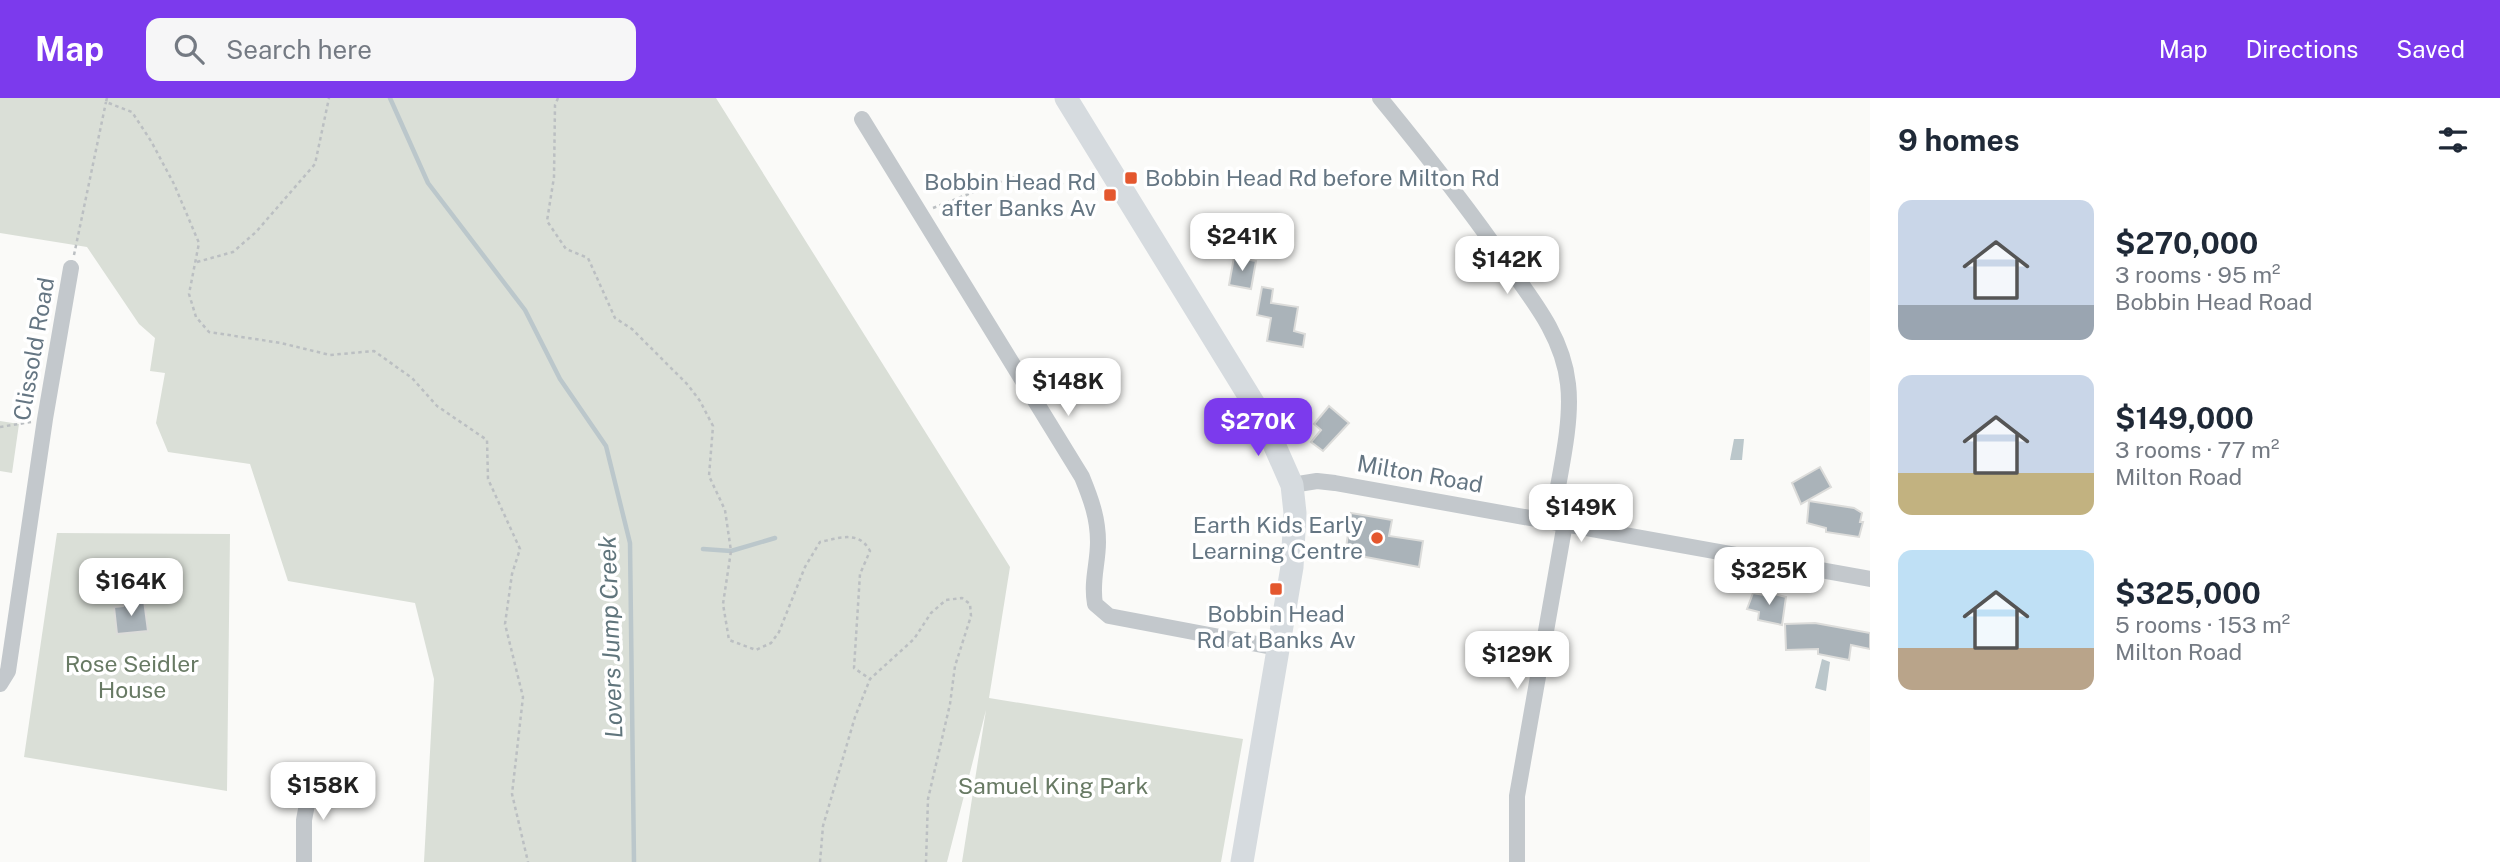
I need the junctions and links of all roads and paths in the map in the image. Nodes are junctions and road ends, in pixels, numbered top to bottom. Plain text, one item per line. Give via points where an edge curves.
1 (330, 98) edge
2 (558, 98) edge
3 (1066, 98) edge
4 (1380, 98) edge
5 (106, 100) edge
6 (862, 119) dead end
7 (1101, 190) dead end
8 (920, 213) junction
9 (197, 262) junction
10 (71, 268) joint
11 (45, 419) junction
12 (0, 427) edge
13 (1292, 485) junction
14 (1558, 522) junction
15 (1870, 579) edge
16 (1278, 648) junction
17 (870, 679) junction
18 (0, 684) edge
19 (312, 778) dead end
20 (304, 862) edge
21 (528, 862) edge
22 (820, 862) edge
23 (926, 862) edge
24 (1242, 862) edge
25 (1517, 862) edge

1 - 9 path via 315,164 233,252
2 - 17 path via 547,220 566,249 588,258 615,318 688,385 713,426 709,476 725,510 731,551 723,604 729,640 756,650 771,643 820,542 850,536 866,543 870,551 860,573 854,667
3 - 13 main road via 1262,417
4 - 14 street via 1468,207 1548,323 1560,348 1570,406
5 - 9 path via 132,112 151,141 199,243
5 - 10 path
6 - 8 street
7 - 8 path via 1012,177
8 - 16 street via 1082,477 1096,511 1095,604 1109,616
9 - 21 path via 189,294 196,317 209,332 330,355 374,351 412,378 437,406 486,440 488,479 520,549 505,624 523,697 512,794
10 - 11 street, Clissold Road
11 - 12 path
11 - 18 street, Clissold Road via 8,671
13 - 14 street, Milton Road via 1335,482
13 - 16 main road via 1296,536
14 - 15 street, Milton Road
14 - 25 street via 1517,796
16 - 24 main road
17 - 22 path via 823,826
17 - 23 path via 914,639 946,600 962,598 970,604 971,616 955,666 928,799
19 - 20 street via 304,820

